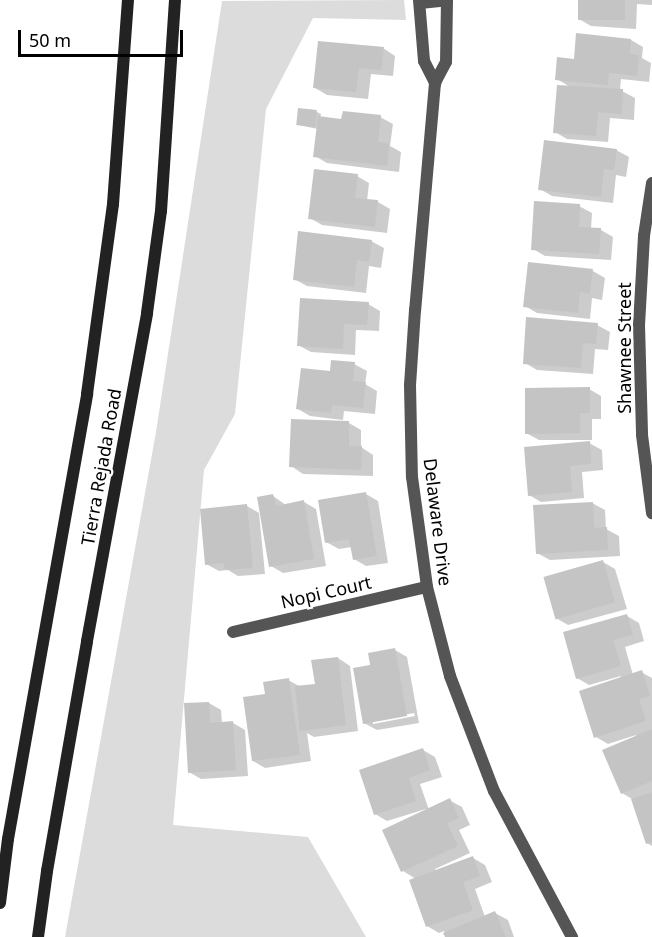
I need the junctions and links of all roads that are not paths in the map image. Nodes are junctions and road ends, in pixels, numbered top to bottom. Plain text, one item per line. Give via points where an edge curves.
1 (128, 0) edge
2 (175, 0) edge
3 (447, 0) edge
4 (419, 1) edge
5 (435, 83) junction
6 (652, 183) edge
7 (652, 513) edge
8 (427, 587) junction
9 (233, 632) dead end
10 (0, 903) edge
11 (38, 937) edge
12 (572, 937) edge

1 - 10 main road, Tierra Rejada Road via 113,204 87,394
2 - 11 main road, Tierra Rejada Road via 161,211 147,313 46,871
3 - 4 street
3 - 5 street, Delaware Drive via 446,62
4 - 5 street, Delaware Drive via 424,61
5 - 8 street, Delaware Drive via 410,385 412,477
6 - 7 street, Shawnee Street via 644,236 639,325 642,435
8 - 9 street, Nopi Court
8 - 12 street, Delaware Drive via 450,676 494,791

